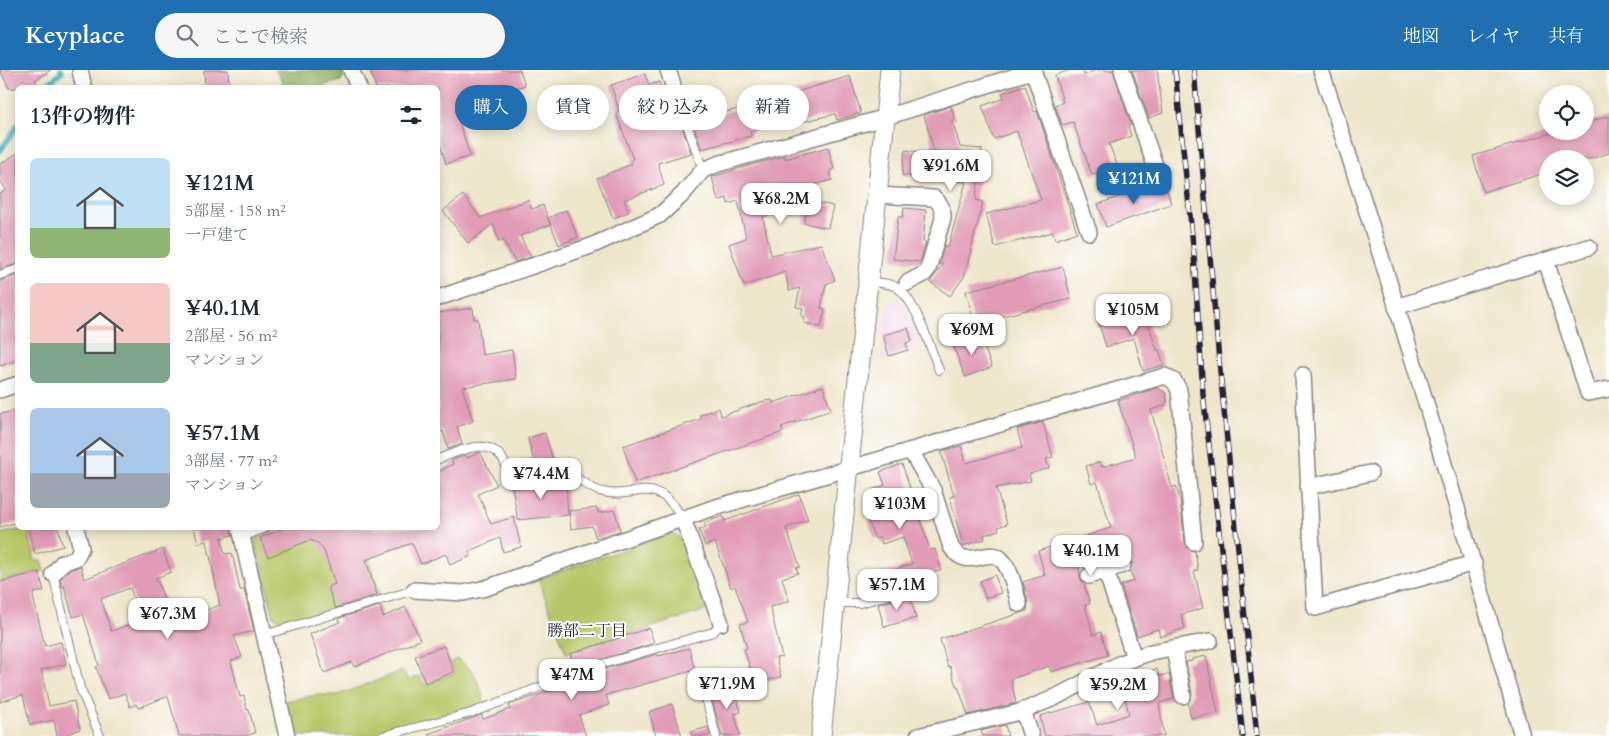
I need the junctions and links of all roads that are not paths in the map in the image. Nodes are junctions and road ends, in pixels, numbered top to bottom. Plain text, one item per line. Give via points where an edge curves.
1 (80, 70) edge
2 (351, 70) edge
3 (668, 70) edge
4 (890, 70) edge
5 (1034, 70) edge
6 (1122, 70) edge
7 (1321, 70) edge
8 (83, 85) edge
9 (358, 85) edge
10 (672, 85) edge
11 (883, 118) junction
12 (688, 130) edge
13 (703, 170) junction
14 (1160, 180) dead end
15 (876, 195) junction
16 (1089, 232) dead end
17 (1589, 247) dead end
18 (1546, 262) junction
19 (15, 270) edge
20 (0, 275) edge
21 (866, 282) junction
22 (907, 283) dead end
23 (440, 297) edge
24 (1396, 307) junction
25 (939, 370) dead end
26 (1302, 375) dead end
27 (15, 385) edge
28 (1609, 389) edge
29 (0, 390) edge
30 (911, 451) junction
31 (440, 458) edge
32 (847, 470) junction
33 (1370, 473) dead end
34 (1308, 488) junction
35 (683, 519) junction
36 (77, 530) edge
37 (241, 532) edge
38 (1194, 542) dead end
39 (1474, 563) junction
40 (1123, 565) dead end
41 (1106, 571) junction
42 (53, 574) joint
43 (1088, 576) dead end
44 (920, 587) dead end
45 (414, 590) joint
46 (834, 604) junction
47 (1019, 604) dead end
48 (721, 623) joint
49 (264, 635) junction
50 (1210, 640) dead end
51 (1174, 648) junction
52 (1134, 658) junction
53 (704, 691) dead end
54 (1183, 696) dead end
55 (1023, 710) junction
56 (283, 735) edge
57 (100, 736) edge
58 (384, 736) edge
59 (716, 736) edge
60 (821, 736) edge
61 (918, 736) edge
62 (1031, 736) edge
63 (1522, 736) edge

1 - 8 street
2 - 9 street
3 - 10 street
4 - 11 street
5 - 11 street
5 - 16 street
6 - 14 street
7 - 24 street
11 - 13 street
11 - 15 street
12 - 13 lane
13 - 23 street via 660,215 590,246
15 - 21 street
15 - 22 street via 934,198 943,211 931,264 924,274
17 - 18 street
18 - 24 street
18 - 28 street via 1588,394
19 - 20 lane
21 - 25 lane via 900,289 922,327
21 - 32 street
24 - 39 street
26 - 34 street
27 - 29 street
30 - 32 street
30 - 38 street via 1165,376 1174,381 1179,390
30 - 47 street via 933,490 956,554 969,560 994,555 1001,558
31 - 35 lane via 483,446 493,449 502,458 514,482 565,476 598,491 656,492 667,498
32 - 35 street
32 - 46 street
33 - 34 street
34 - 39 street via 1315,608
35 - 45 street via 486,588 463,593
35 - 48 street
36 - 42 street via 82,548 76,558 62,563
37 - 49 street
39 - 63 street
40 - 41 street
41 - 43 street
41 - 52 street
42 - 57 lane via 80,688
44 - 46 lane via 860,603
45 - 49 lane
46 - 60 street
48 - 58 lane via 713,632 599,665 471,713
49 - 56 street
50 - 51 street
51 - 52 street
51 - 54 street
52 - 55 street
53 - 59 lane
55 - 61 street
55 - 62 street

